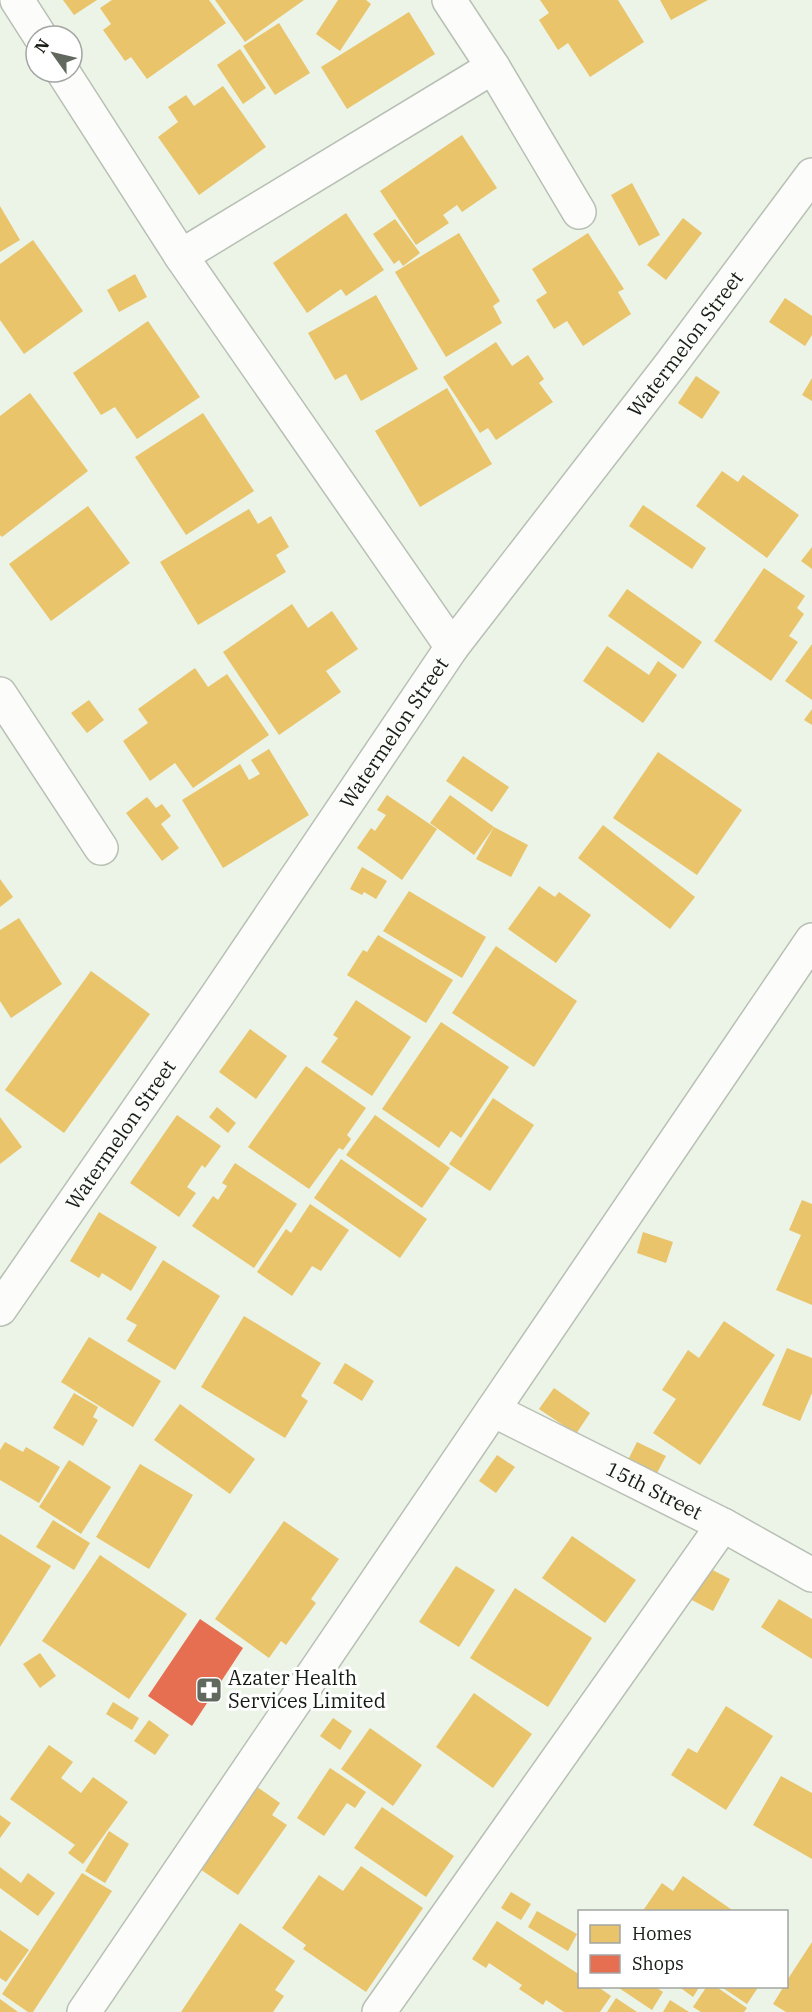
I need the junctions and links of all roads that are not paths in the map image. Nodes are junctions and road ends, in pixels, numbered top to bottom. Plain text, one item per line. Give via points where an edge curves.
1 (17, 0) edge
2 (449, 0) edge
3 (32, 24) edge
4 (493, 67) junction
5 (71, 84) edge
6 (812, 175) edge
7 (579, 213) dead end
8 (181, 256) junction
9 (452, 646) junction
10 (0, 694) edge
11 (101, 848) dead end
12 (812, 940) edge
13 (0, 1310) edge
14 (493, 1410) junction
15 (723, 1525) junction
16 (812, 1575) edge
17 (84, 2012) edge
18 (379, 2012) edge

1 - 3 street
2 - 4 street
4 - 7 street
4 - 8 street
5 - 8 street
6 - 9 street, Watermelon Street
8 - 9 street
9 - 13 street, Watermelon Street
10 - 11 street
12 - 14 street
14 - 15 street, 15th Street
14 - 17 street
15 - 16 street, 15th Street
15 - 18 street

